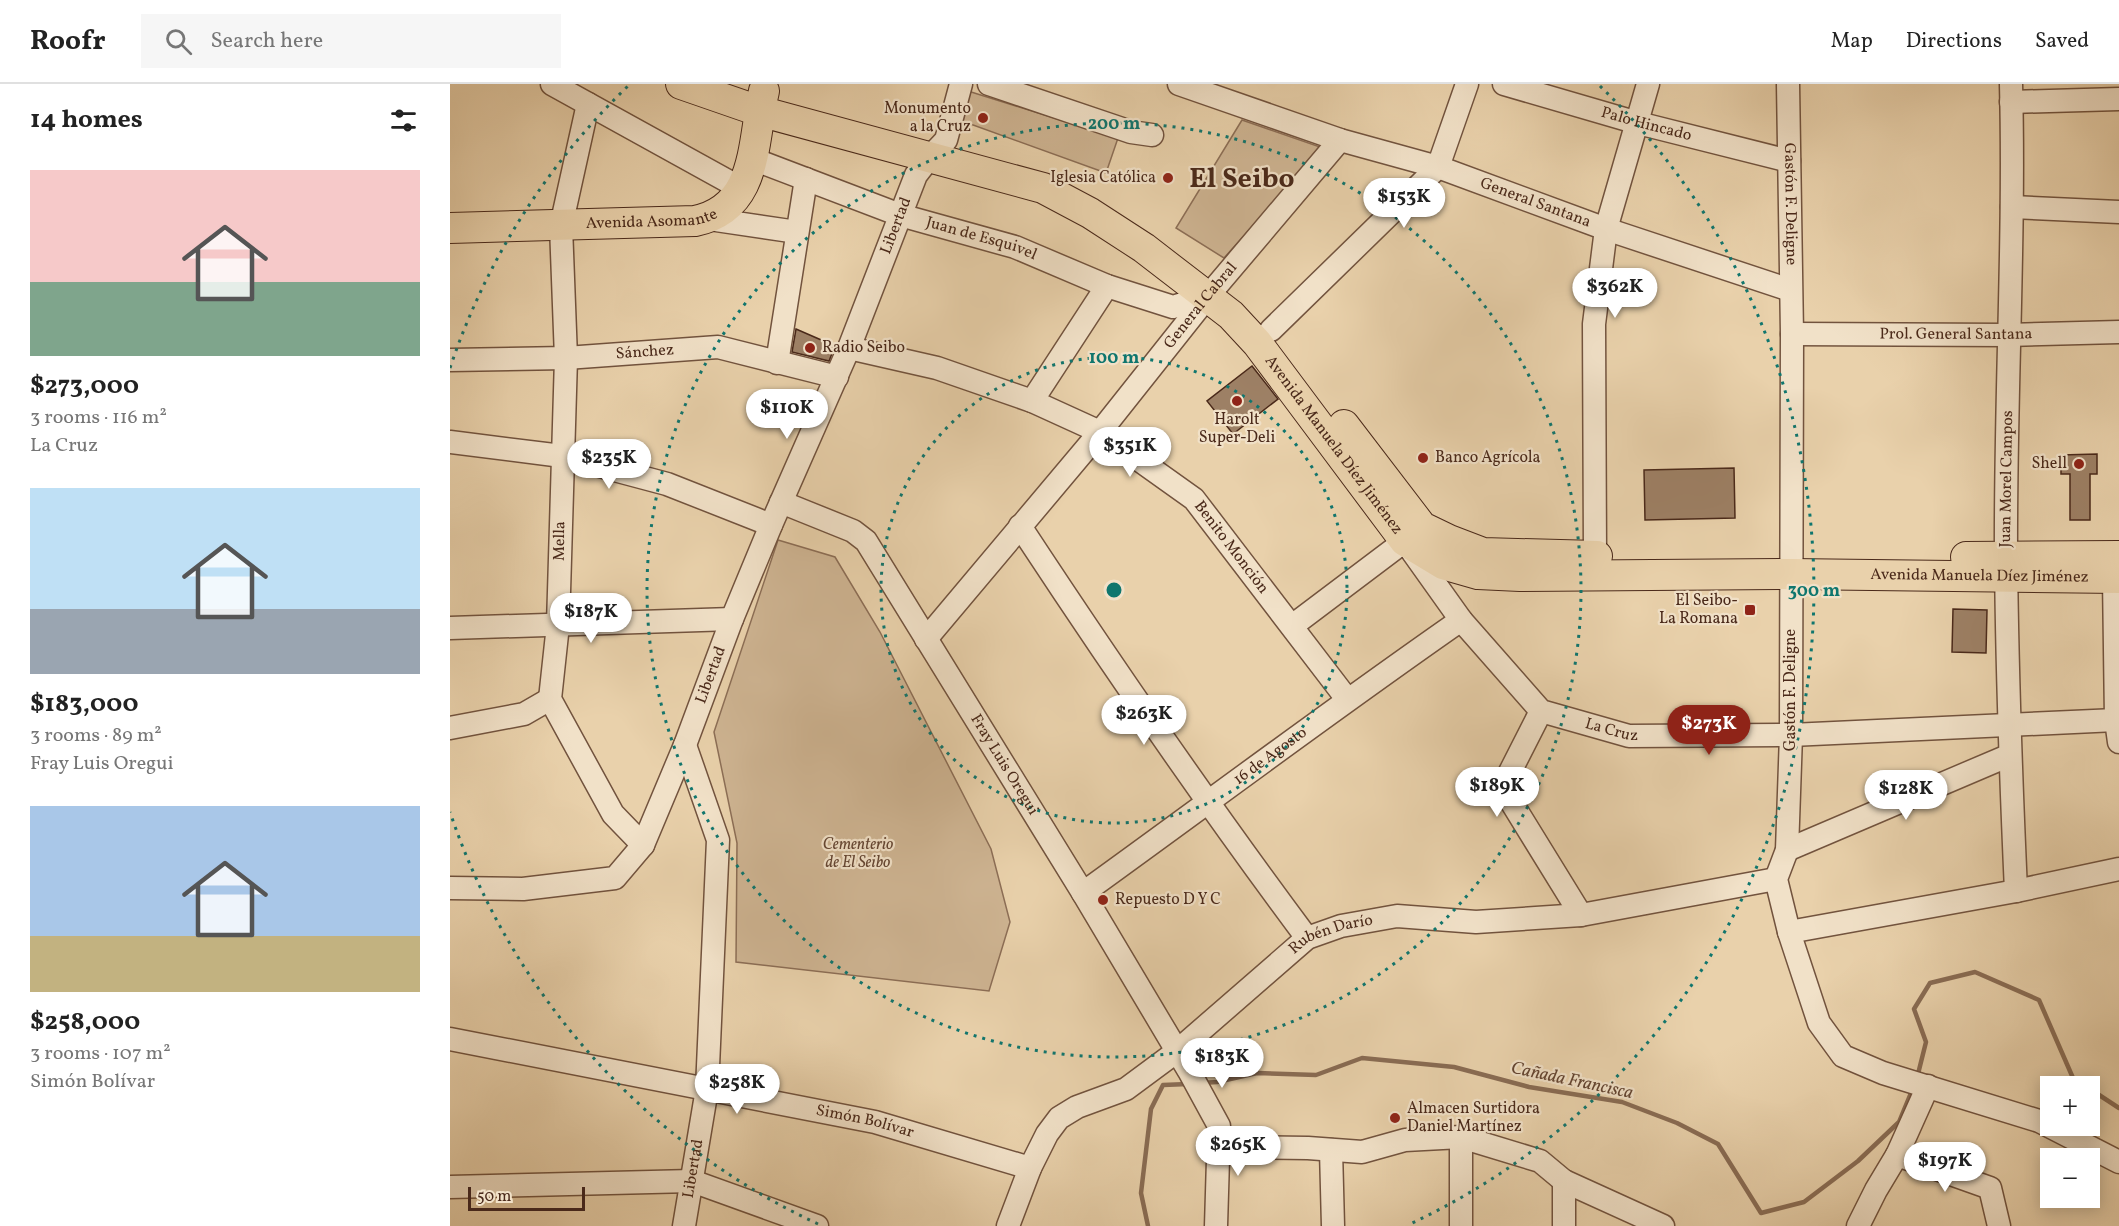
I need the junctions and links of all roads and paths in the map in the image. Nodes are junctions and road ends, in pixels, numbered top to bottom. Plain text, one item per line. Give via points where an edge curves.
1 (552, 84) edge
2 (681, 84) edge
3 (961, 84) edge
4 (989, 84) edge
5 (1179, 84) edge
6 (1467, 84) edge
7 (1504, 84) edge
8 (1648, 84) edge
9 (1788, 84) edge
10 (1038, 92) edge
11 (1231, 92) edge
12 (2011, 93) edge
13 (756, 95) edge
14 (2119, 99) edge
15 (588, 104) junction
16 (1638, 123) junction
17 (1152, 135) dead end
18 (1340, 140) junction
19 (938, 149) junction
20 (753, 159) junction
21 (1789, 161) junction
22 (1438, 167) junction
23 (806, 179) junction
24 (742, 189) junction
25 (2012, 207) junction
26 (2119, 212) edge
27 (900, 214) junction
28 (709, 219) junction
29 (561, 226) junction
30 (450, 228) edge
31 (1606, 229) junction
32 (797, 232) junction
33 (1107, 286) junction
34 (1214, 290) junction
35 (1790, 290) junction
36 (1270, 330) junction
37 (2119, 332) edge
38 (1792, 334) junction
39 (2008, 335) junction
40 (849, 348) junction
41 (566, 358) junction
42 (450, 360) edge
43 (777, 363) junction
44 (837, 377) junction
45 (1032, 400) junction
46 (1100, 432) junction
47 (450, 441) edge
48 (562, 456) junction
49 (782, 502) junction
50 (771, 525) junction
51 (1020, 525) junction
52 (1414, 534) junction
53 (1595, 556) junction
54 (1791, 565) junction
55 (2007, 568) junction
56 (2117, 571) edge
57 (732, 619) junction
58 (1461, 620) junction
59 (558, 625) junction
60 (1292, 626) junction
61 (450, 628) edge
62 (926, 639) junction
63 (550, 699) junction
64 (1347, 699) junction
65 (1541, 711) junction
66 (2009, 726) junction
67 (450, 728) edge
68 (2117, 731) edge
69 (1791, 735) junction
70 (685, 745) junction
71 (2010, 755) junction
72 (1208, 803) junction
73 (643, 845) junction
74 (1786, 850) junction
75 (2119, 869) edge
76 (1776, 879) junction
77 (450, 888) edge
78 (2016, 891) junction
79 (1083, 893) junction
80 (1581, 915) junction
81 (1789, 932) junction
82 (1307, 938) junction
83 (450, 1039) edge
84 (1176, 1052) junction
85 (1928, 1086) junction
86 (707, 1089) junction
87 (1219, 1137) junction
88 (1461, 1137) junction
89 (1331, 1150) junction
90 (1897, 1155) junction
91 (2119, 1162) edge
92 (1030, 1168) junction
93 (692, 1181) junction
94 (1564, 1181) junction
95 (450, 1187) edge
96 (1217, 1200) junction
97 (684, 1226) edge
98 (817, 1226) edge
99 (1008, 1226) edge
100 (1203, 1226) edge
101 (1215, 1226) edge
102 (1333, 1226) edge
103 (1461, 1226) edge
104 (1564, 1226) edge
105 (1663, 1226) edge
106 (1858, 1226) edge
107 (1999, 1226) edge

1 - 15 street
2 - 13 main road, Avenida Manuela Díez Jiménez
3 - 19 street, Libertad
4 - 10 street
5 - 11 street, General Santana
6 - 22 street
7 - 16 street, Palo Hincado
8 - 16 street
9 - 21 street, Gastón F. Deligne
10 - 17 street via 1131,132
11 - 18 street, General Santana
12 - 14 street, Juan Morel Campos
12 - 25 street, Juan Morel Campos
13 - 19 main road, Avenida Manuela Díez Jiménez
13 - 20 main road, Avenida Asomante
15 - 24 street
15 - 29 street, Mella
16 - 21 street, Palo Hincado
16 - 31 street
18 - 22 street, General Santana
18 - 34 street, General Cabral
19 - 27 street, Libertad via 916,175
19 - 34 main road, Avenida Manuela Díez Jiménez via 1050,173 1101,199 1131,217
20 - 23 street, Juan de Esquivel
20 - 24 main road, Avenida Asomante
21 - 35 street, Gastón F. Deligne
22 - 31 street, General Santana
22 - 36 street
23 - 27 street, Juan de Esquivel
23 - 32 street
24 - 28 main road, Avenida Asomante
25 - 26 street
25 - 39 street, Juan Morel Campos
27 - 33 street, Juan de Esquivel via 1015,247
27 - 40 street, Libertad
28 - 29 main road, Avenida Asomante
28 - 32 street
29 - 30 main road, Avenida Asomante
29 - 41 street, Mella
31 - 35 street, General Santana
31 - 53 street via 1594,324
32 - 43 street
33 - 34 street, Juan de Esquivel via 1173,307
33 - 45 street
34 - 36 main road, Avenida Manuela Díez Jiménez via 1240,300
34 - 46 street, General Cabral
34 - 52 main road, Avenida Manuela Díez Jiménez
35 - 38 street, Gastón F. Deligne
36 - 52 main road, Avenida Manuela Díez Jiménez
37 - 39 street, Prol. General Santana
38 - 39 street, Prol. General Santana
38 - 54 street, Gastón F. Deligne
39 - 55 street, Juan Morel Campos
40 - 44 street, Libertad
40 - 45 street, Benito Monción via 937,368
41 - 42 street, Sánchez
41 - 43 street, Sánchez via 718,347
41 - 48 street, Mella
43 - 44 street, Sánchez
44 - 49 street, Libertad
45 - 46 street, Benito Monción
46 - 51 street, General Cabral
46 - 60 street, Benito Monción via 1194,499
47 - 48 street
48 - 50 street via 667,484
48 - 59 street, Mella
49 - 50 street, Libertad
49 - 62 street, Fray Luis Oregui via 853,531 866,541
50 - 57 street, Libertad
51 - 62 street, General Cabral
51 - 72 street
52 - 53 main road, Avenida Manuela Díez Jiménez via 1449,540 1483,553
52 - 54 main road, Avenida Manuela Díez Jiménez via 1443,564 1478,574 1520,576
52 - 58 street
52 - 60 street
53 - 54 main road, Avenida Manuela Díez Jiménez
54 - 55 main road, Avenida Manuela Díez Jiménez
54 - 69 street, Gastón F. Deligne
55 - 56 main road, Avenida Manuela Díez Jiménez
55 - 66 street, Juan Morel Campos
56 - 68 street
57 - 59 street
57 - 70 street, Libertad
58 - 64 street, 16 de Agosto
58 - 65 street
59 - 61 street
59 - 63 street, Mella
60 - 64 street, Benito Monción
62 - 79 street, Fray Luis Oregui
63 - 67 street via 524,714
63 - 73 street via 613,814
64 - 72 street, 16 de Agosto
65 - 69 street, La Cruz via 1629,736
65 - 80 street via 1509,774 1507,795
66 - 68 street, La Cruz
66 - 69 street, La Cruz
66 - 71 street, Juan Morel Campos
69 - 74 street, Gastón F. Deligne
70 - 73 street
70 - 86 street, Libertad via 718,840
71 - 74 street
71 - 78 street, Juan Morel Campos
72 - 79 street, 16 de Agosto
72 - 82 street
73 - 77 street via 615,878 523,889
74 - 76 street, Gastón F. Deligne
75 - 78 street
76 - 80 street, Rubén Darío
76 - 81 street
78 - 81 street
79 - 84 street, Fray Luis Oregui
80 - 82 street, Rubén Darío via 1476,922 1396,916 1341,926
81 - 85 street via 1819,1023 1843,1056 1883,1074
82 - 84 street, Rubén Darío
83 - 86 street, Simón Bolívar
84 - 87 street, Fray Luis Oregui via 1189,1071
84 - 92 street, Rubén Darío via 1126,1089 1059,1118
85 - 90 street
85 - 91 street via 2039,1122
86 - 92 street, Simón Bolívar via 875,1122
86 - 93 street, Libertad
87 - 89 street
87 - 96 street
88 - 89 street via 1405,1140 1362,1152
88 - 94 street via 1540,1161
88 - 103 street
89 - 102 street
90 - 106 street
90 - 107 street via 1990,1188
92 - 99 street, Rubén Darío
93 - 95 street
93 - 97 street, Libertad
93 - 98 street
94 - 104 street
94 - 105 street
96 - 100 street
96 - 101 street

